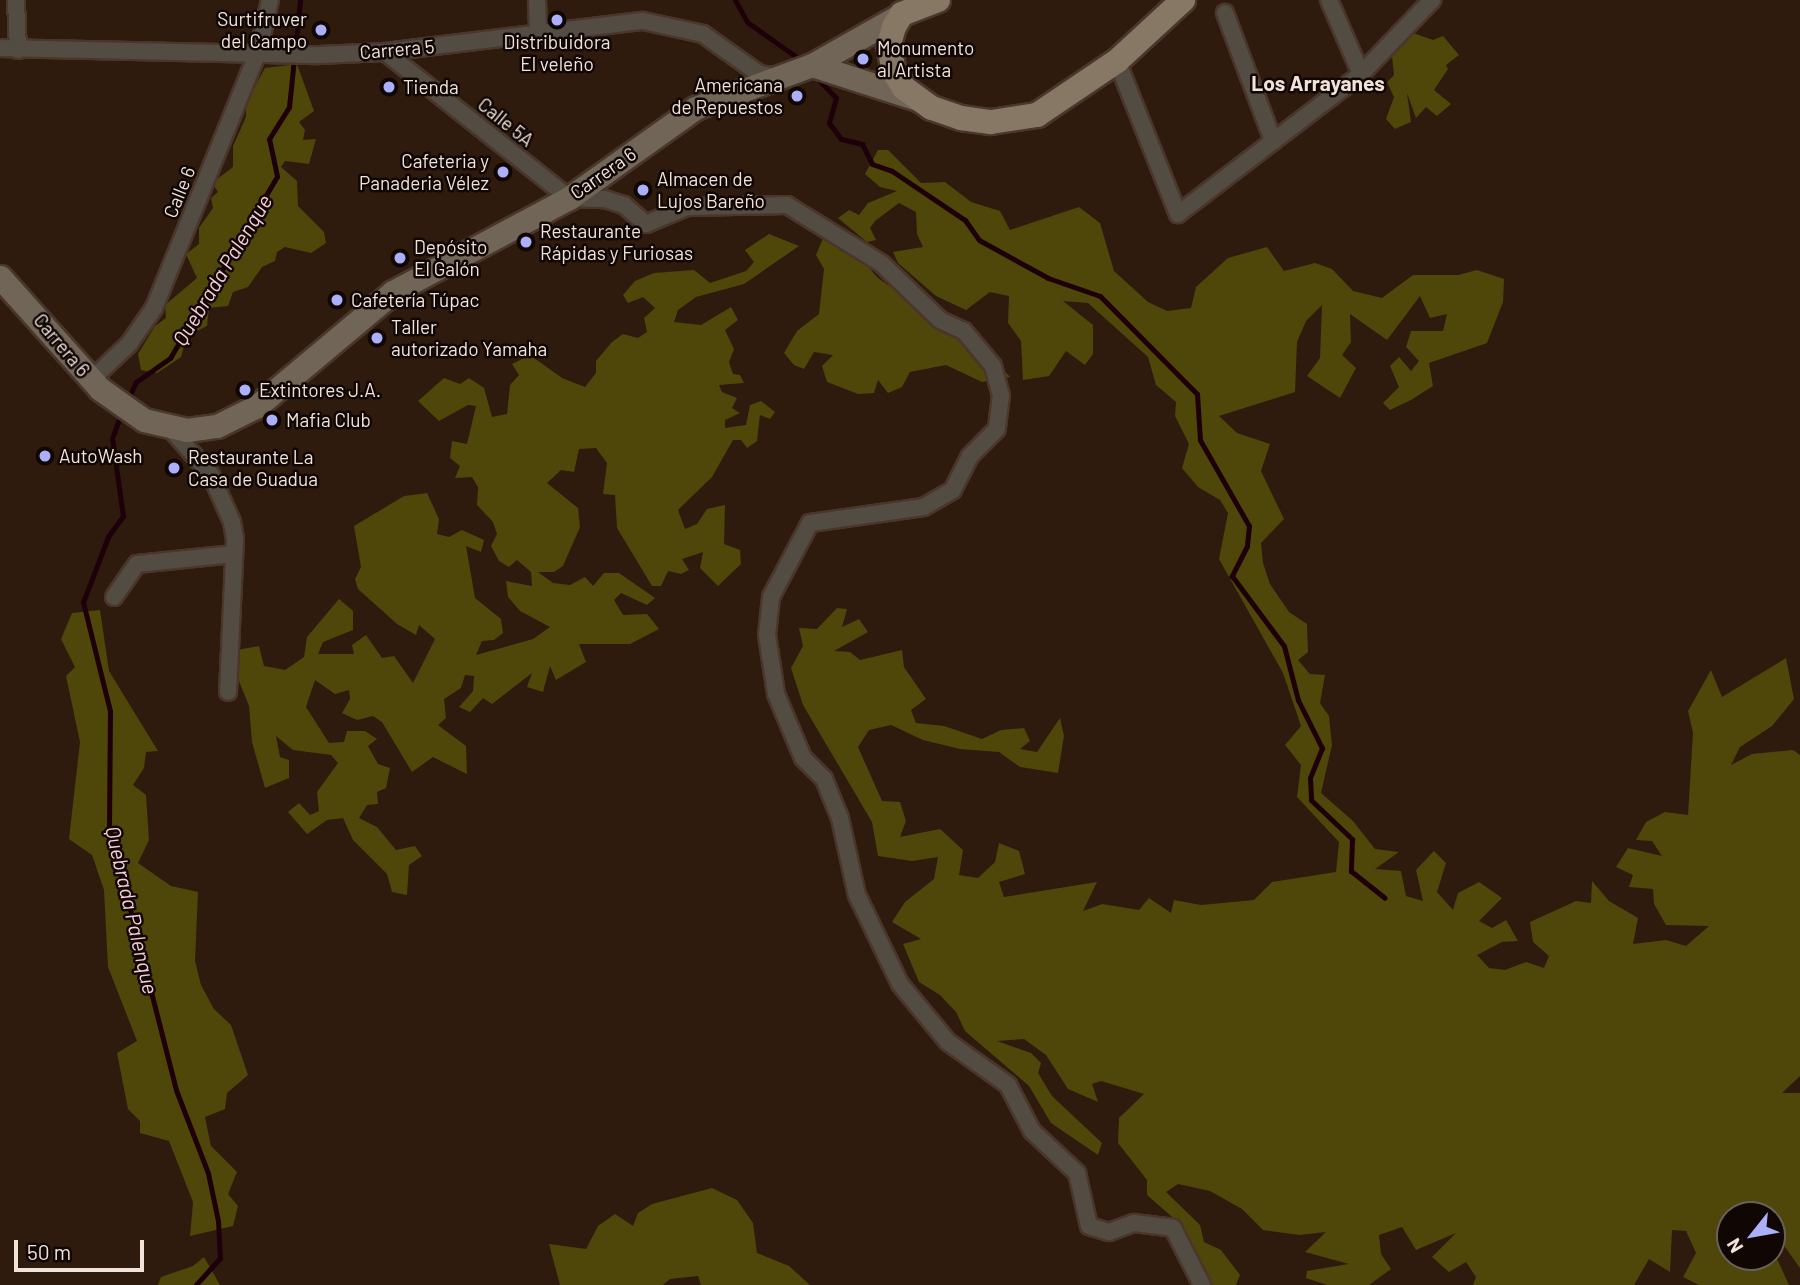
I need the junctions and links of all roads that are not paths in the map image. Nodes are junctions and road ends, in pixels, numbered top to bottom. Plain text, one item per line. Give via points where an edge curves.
1 (16, 0) edge
2 (270, 0) edge
3 (537, 0) edge
4 (938, 0) edge
5 (1183, 0) edge
6 (1329, 0) edge
7 (1432, 0) edge
8 (1225, 13) dead end
9 (902, 14) junction
10 (538, 35) junction
11 (0, 48) edge
12 (18, 50) junction
13 (258, 52) junction
14 (385, 52) junction
15 (1117, 61) junction
16 (812, 65) junction
17 (1361, 74) junction
18 (779, 77) junction
19 (919, 100) junction
20 (1273, 141) junction
21 (569, 198) junction
22 (0, 277) edge
23 (98, 386) junction
24 (171, 429) junction
25 (233, 554) junction
26 (114, 597) dead end
27 (228, 692) dead end
28 (1202, 1285) edge

1 - 12 street
2 - 13 street, Calle 6
3 - 10 street
4 - 9 main road
5 - 15 main road
6 - 17 street
7 - 17 street
8 - 20 street
9 - 16 main road
9 - 19 main road via 891,36 891,63 904,88
10 - 14 street, Carrera 5
10 - 18 street, Carrera 5 via 652,23 703,34 759,74
11 - 12 street, Carrera 5
12 - 13 street, Carrera 5
13 - 14 street, Carrera 5
13 - 23 street, Calle 6 via 154,308
14 - 21 street, Calle 5A
15 - 19 main road via 1037,115 1022,119 961,118
15 - 20 street via 1178,214
16 - 18 main road, Carrera 6
16 - 19 main road
17 - 20 street
18 - 21 main road, Carrera 6 via 695,108
21 - 24 main road, Carrera 6 via 393,292 244,414 202,429
21 - 28 street via 605,199 624,205 646,224 687,207 787,205 882,264 940,320 964,331 993,366 1001,395 997,429 970,456 953,490 924,507 810,523 771,597 767,635 776,694 803,758 824,779 840,818 857,895 900,984 948,1042 1008,1084 1032,1131 1077,1172 1089,1226 1109,1232 1134,1223 1173,1228
22 - 23 main road, Carrera 6
23 - 24 main road, Carrera 6 via 144,420
24 - 25 street via 220,490 232,522
25 - 26 street via 137,564
25 - 27 street

